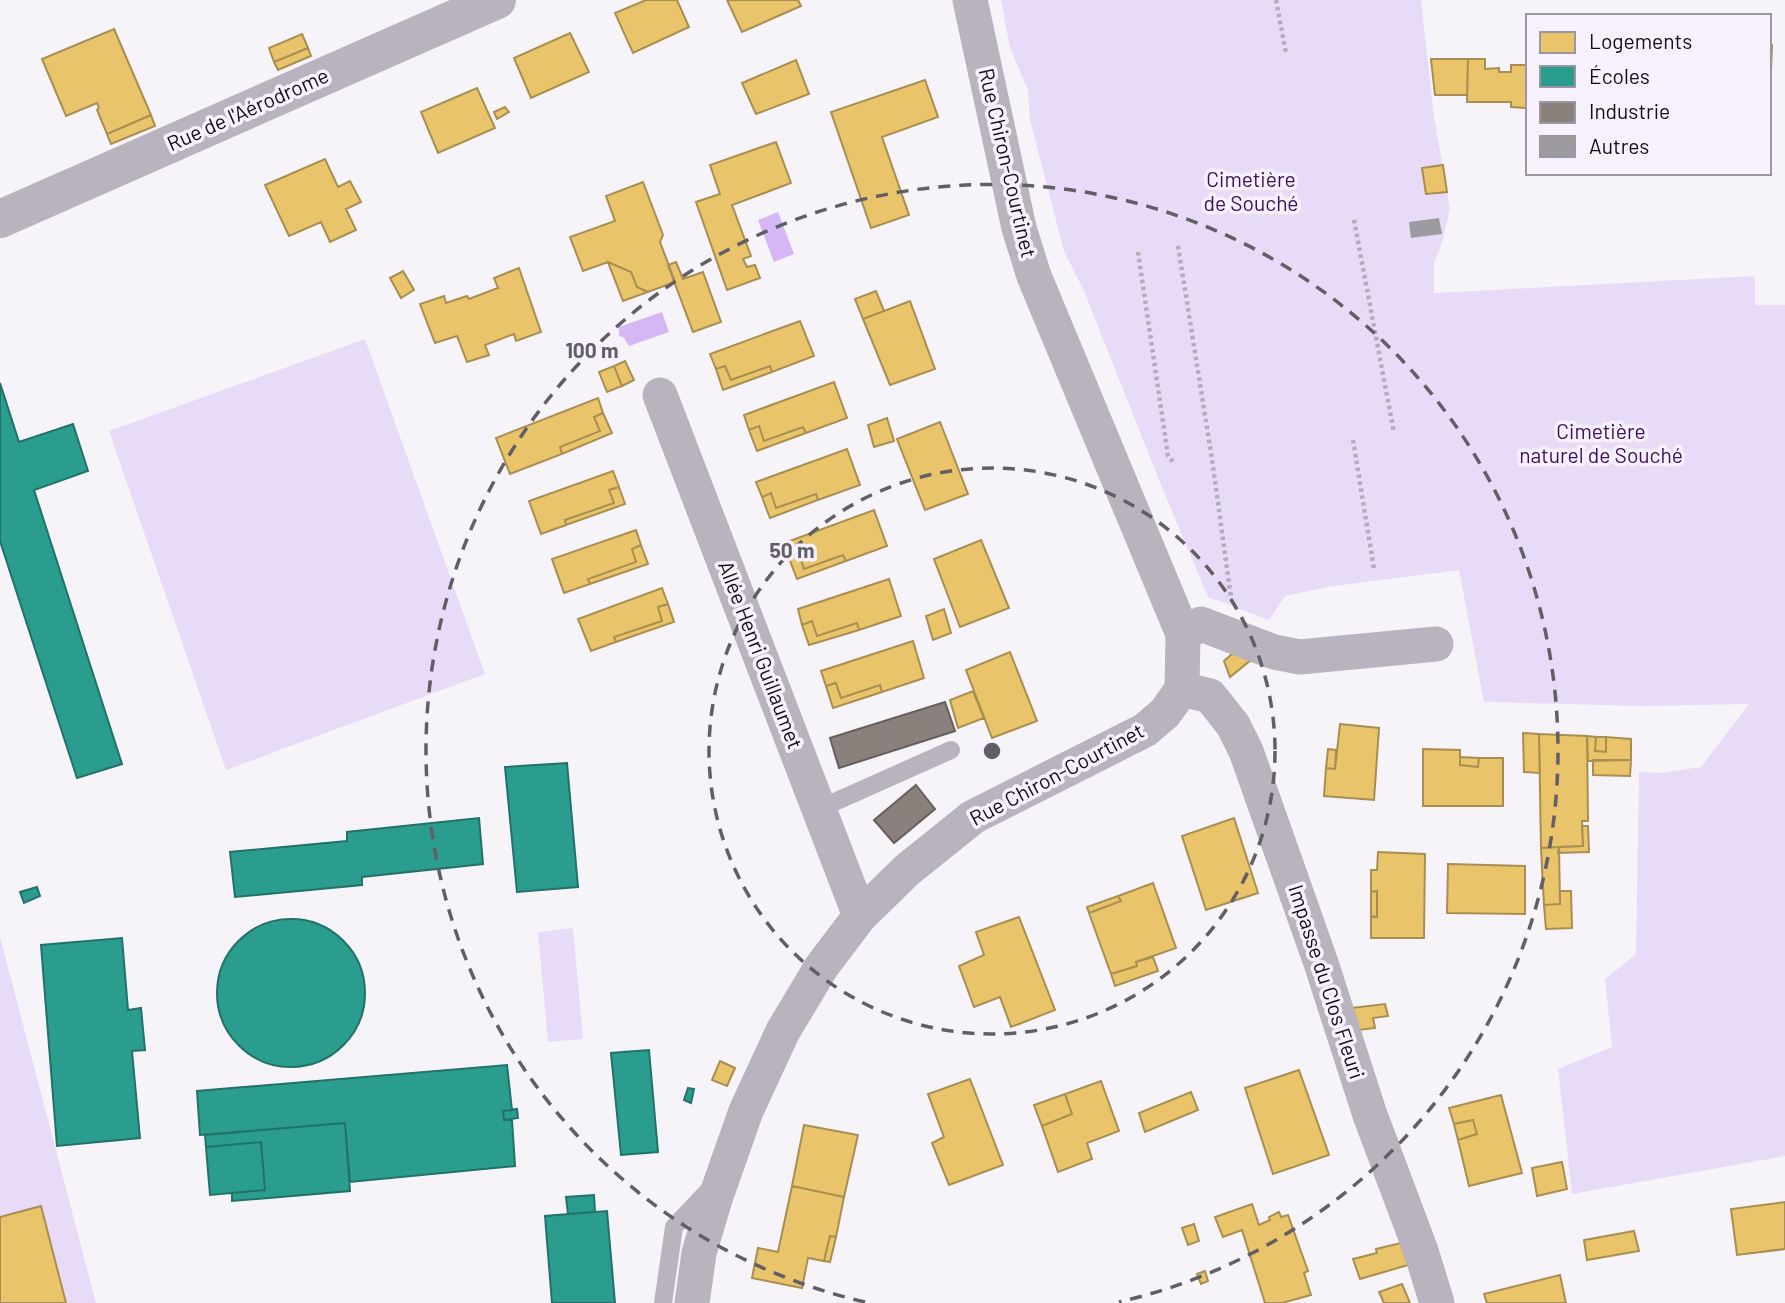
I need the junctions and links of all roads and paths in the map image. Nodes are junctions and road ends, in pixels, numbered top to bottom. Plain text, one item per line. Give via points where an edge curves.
1 (497, 0) edge
2 (970, 0) edge
3 (1276, 0) edge
4 (1286, 53) dead end
5 (0, 219) edge
6 (1354, 220) dead end
7 (1178, 246) dead end
8 (1138, 251) dead end
9 (660, 395) dead end
10 (1394, 433) dead end
11 (1353, 440) dead end
12 (1175, 464) dead end
13 (1374, 569) dead end
14 (1231, 600) dead end
15 (1183, 634) junction
16 (1436, 644) dead end
17 (1182, 689) junction
18 (951, 750) dead end
19 (819, 810) junction
20 (860, 916) junction
21 (724, 1174) junction
22 (663, 1303) edge
23 (692, 1303) edge
24 (1437, 1303) edge

1 - 5 street, Rue de l'Aérodrome
2 - 15 street, Rue Chiron-Courtinet via 1019,228 1034,276
3 - 4 path
6 - 10 path
7 - 14 path
8 - 12 path via 1168,456
9 - 19 street, Allée Henri Guillaumet
11 - 13 path
15 - 16 street via 1201,624 1274,653 1300,657
15 - 17 street, Rue Chiron-Courtinet
17 - 20 street, Rue Chiron-Courtinet via 1165,713 1144,730 973,817 907,870
17 - 24 street, Impasse du Clos Fleuri via 1210,696 1246,751
18 - 19 lane
19 - 20 street, Allée Henri Guillaumet
20 - 21 street, Rue Chiron-Courtinet via 822,966 783,1031
21 - 22 lane via 674,1227
21 - 23 street, Rue Chiron-Courtinet via 699,1253

